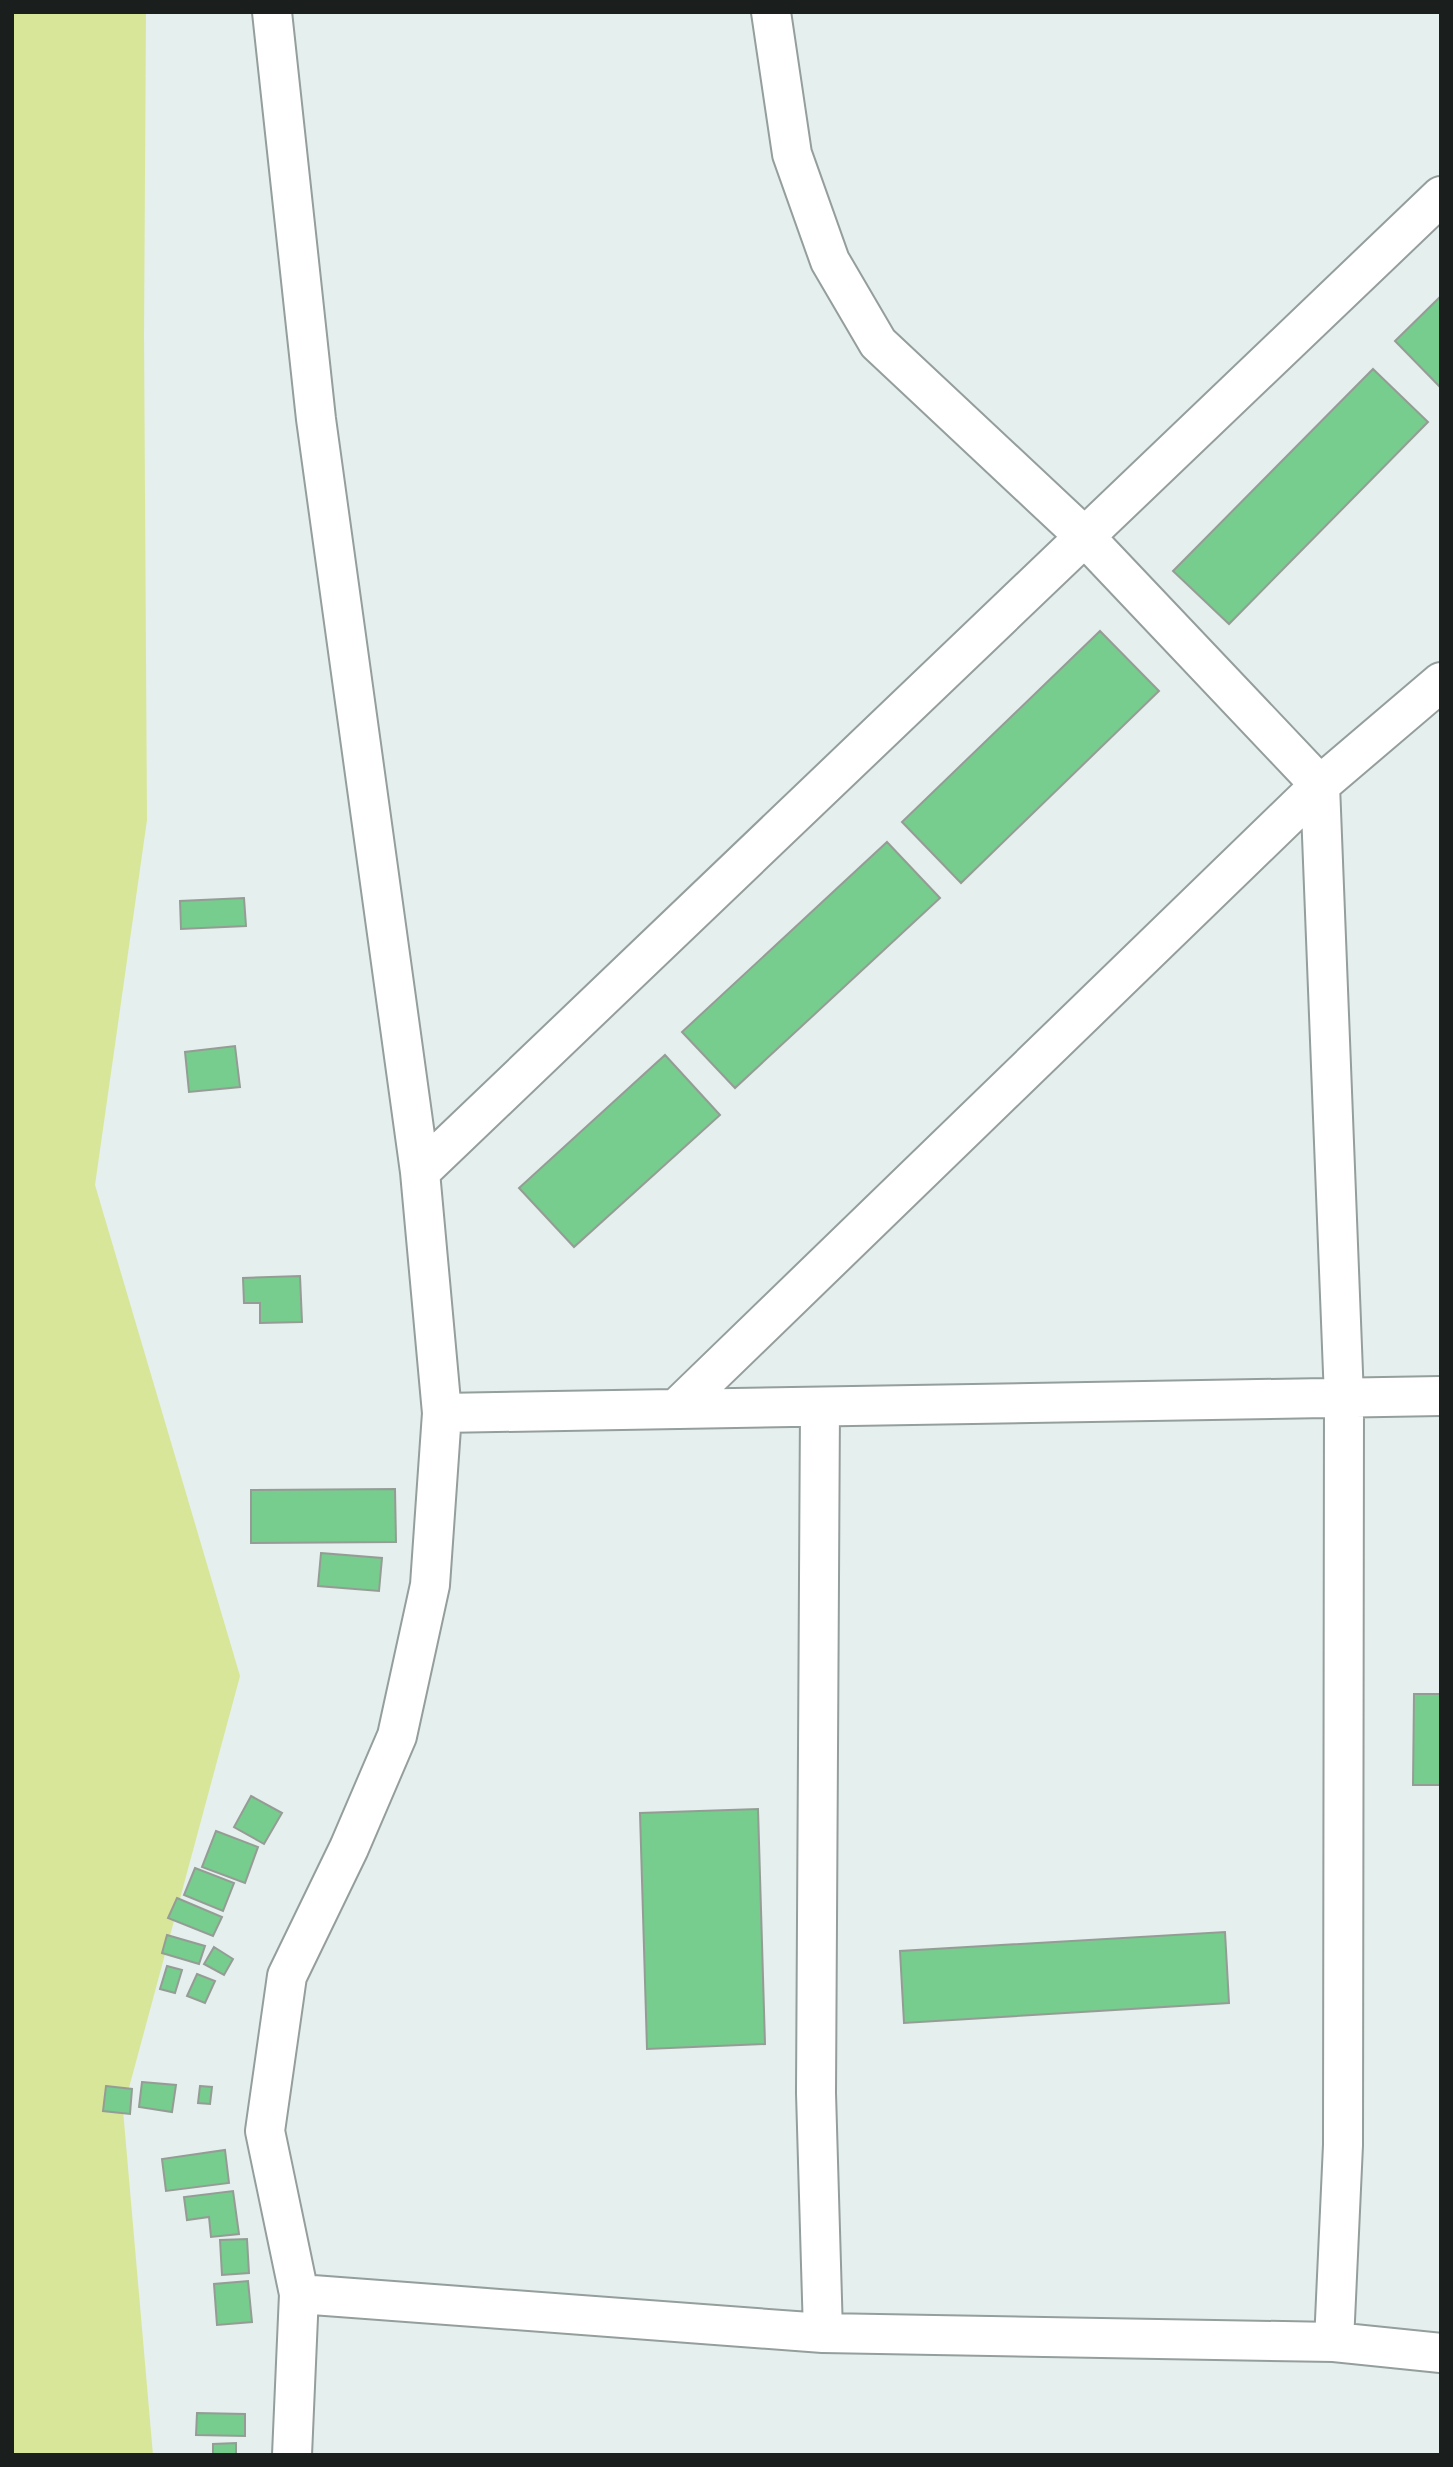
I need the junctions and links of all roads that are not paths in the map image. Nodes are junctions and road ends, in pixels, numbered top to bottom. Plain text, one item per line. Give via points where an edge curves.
1 (272, 12) edge
2 (771, 12) edge
3 (1441, 196) edge
4 (1085, 537) junction
5 (1441, 682) edge
6 (1320, 785) junction
7 (421, 1172) junction
8 (1441, 1396) edge
9 (1344, 1398) junction
10 (820, 1406) junction
11 (676, 1409) junction
12 (442, 1413) junction
13 (299, 2294) junction
14 (823, 2333) junction
15 (1334, 2342) junction
16 (1441, 2353) edge
17 (292, 2455) edge

1 - 7 street via 316,419
2 - 4 street via 792,154 830,261 878,344
3 - 4 street
4 - 6 street
4 - 7 street
5 - 6 street
6 - 9 street
6 - 11 street
7 - 12 street
8 - 9 street
9 - 10 street
9 - 15 street via 1343,2145
10 - 11 street
10 - 14 street via 816,2093
11 - 12 street
12 - 13 street via 430,1585 397,1736 287,1976 265,2131
13 - 14 street
13 - 17 street
14 - 15 street
15 - 16 street

